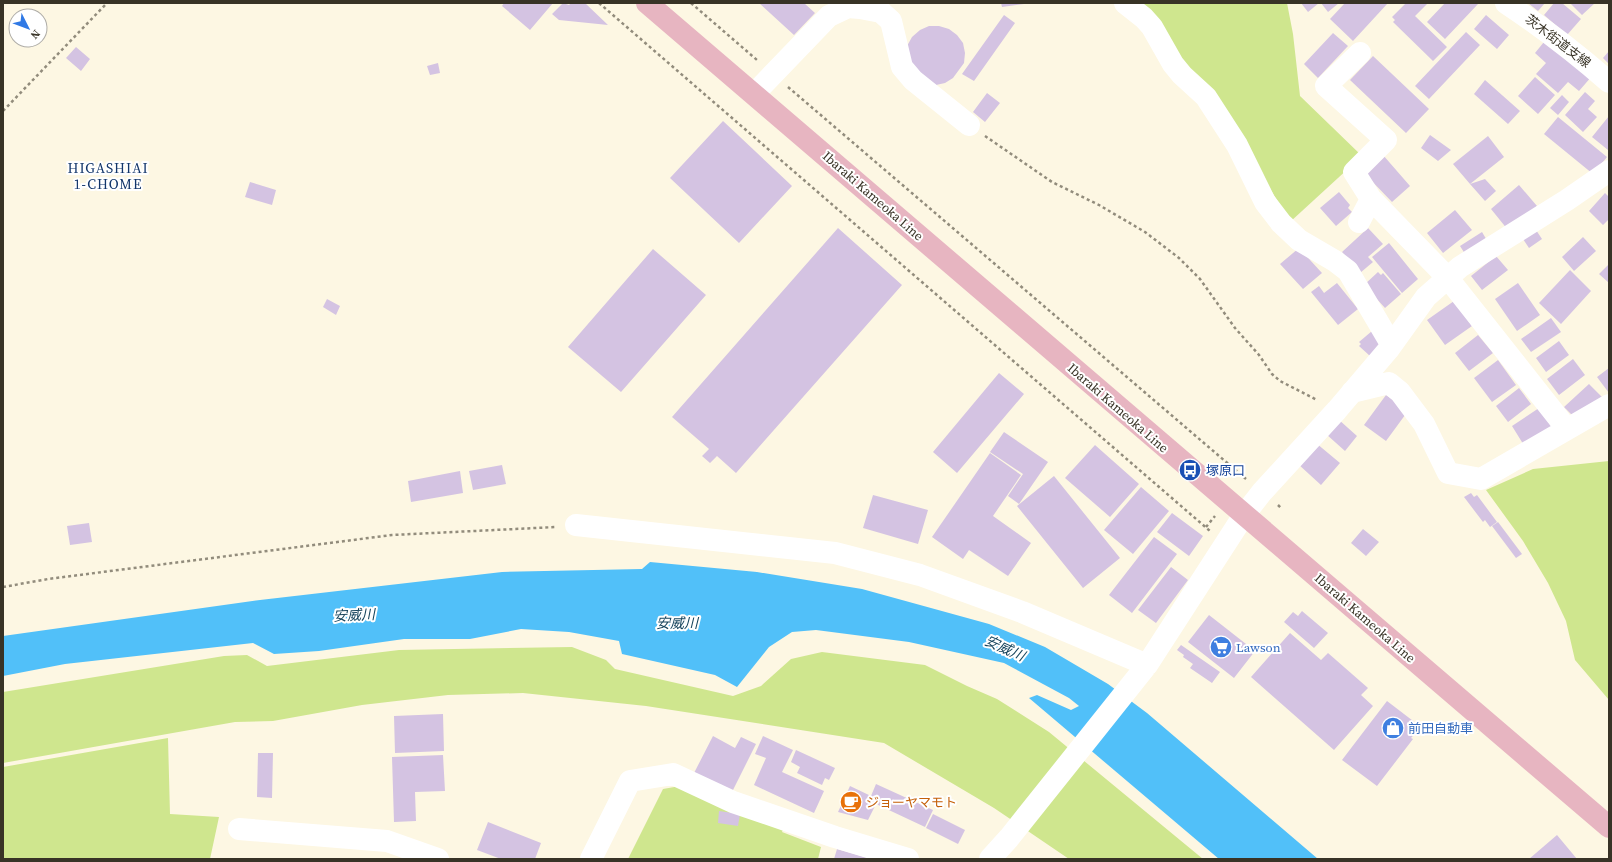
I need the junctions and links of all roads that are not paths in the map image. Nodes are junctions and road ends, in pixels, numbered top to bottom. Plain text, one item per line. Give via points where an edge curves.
1 (647, 3) edge
2 (1125, 3) edge
3 (1506, 3) edge
4 (1360, 53) dead end
5 (1609, 82) edge
6 (754, 94) junction
7 (969, 124) road end
8 (1609, 171) edge
9 (1371, 199) junction
10 (1358, 222) dead end
11 (1447, 277) junction
12 (1391, 344) junction
13 (1352, 392) junction
14 (1609, 405) edge
15 (1567, 429) junction
16 (1244, 515) junction
17 (576, 526) road end
18 (1147, 665) junction
19 (1609, 827) edge
20 (238, 829) dead end
21 (438, 859) edge
22 (591, 859) edge
23 (908, 859) edge
24 (990, 859) edge

1 - 6 main road, Ibaraki Kameoka Line
2 - 12 street via 1152,27 1182,75 1206,97 1237,145 1265,202 1281,223 1300,240 1348,271
3 - 5 street, 茨木街道支線 via 1575,52
4 - 9 street via 1326,86 1386,140 1354,172
6 - 7 street via 829,16 848,7 881,12 891,21 902,67 913,80
6 - 16 main road, Ibaraki Kameoka Line
8 - 11 street via 1460,266
9 - 10 street
9 - 11 street
11 - 12 street via 1426,296
11 - 15 street
12 - 13 street
13 - 15 street via 1389,383 1400,392 1424,424 1448,473 1481,479
13 - 16 street
14 - 15 street
16 - 18 street
16 - 19 main road, Ibaraki Kameoka Line
17 - 18 street via 835,553 920,575 1022,612
18 - 24 street
20 - 21 street via 387,841
22 - 23 street via 630,781 673,774 733,802

